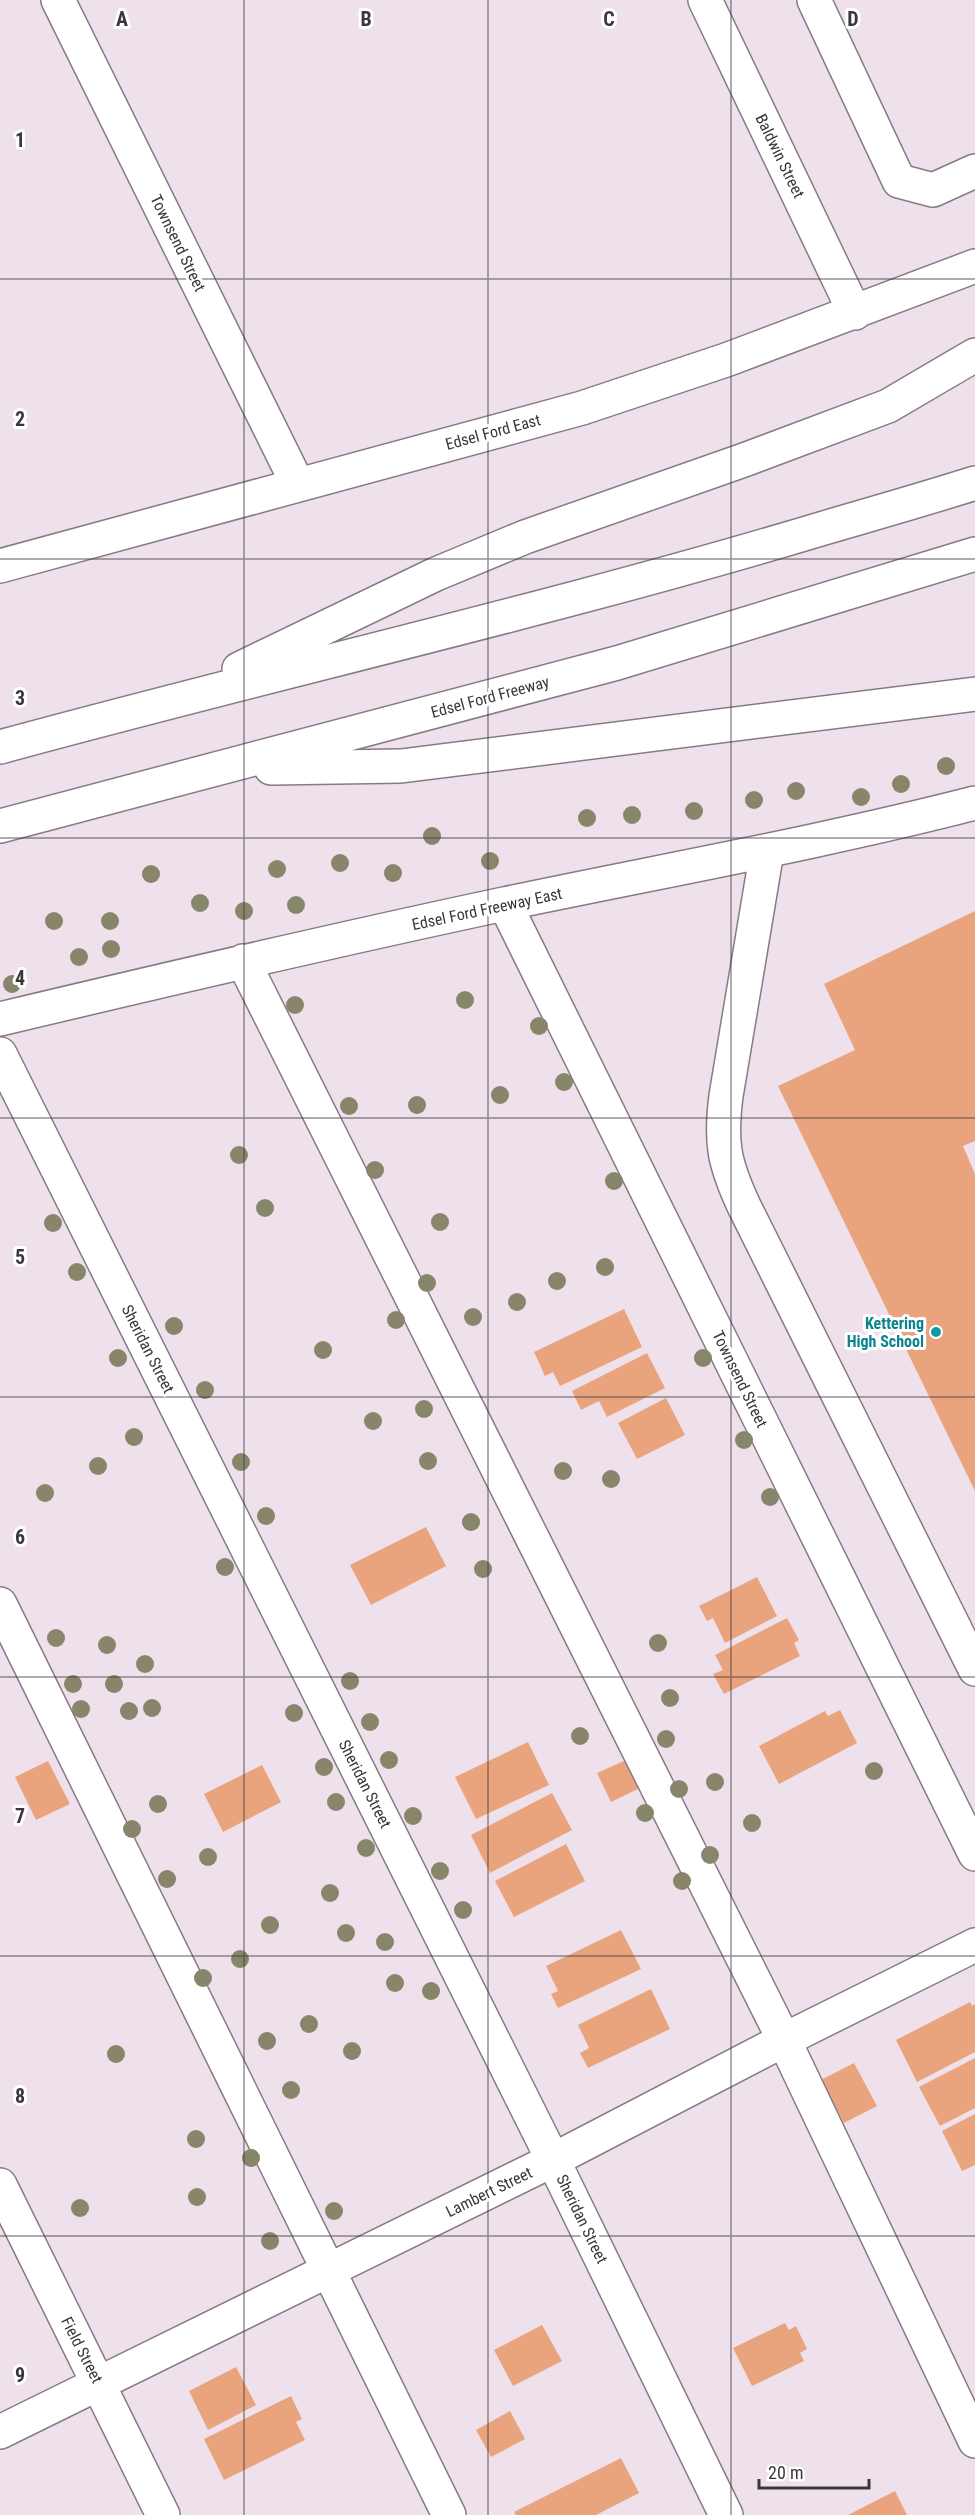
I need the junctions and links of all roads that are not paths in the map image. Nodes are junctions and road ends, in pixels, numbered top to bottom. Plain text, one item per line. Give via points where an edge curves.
1 (58, 0) edge
2 (705, 0) edge
3 (813, 0) edge
4 (975, 171) edge
5 (975, 266) edge
6 (855, 313) junction
7 (975, 355) edge
8 (975, 483) edge
9 (298, 485) junction
10 (975, 554) edge
11 (0, 566) edge
12 (975, 694) edge
13 (178, 699) junction
14 (0, 747) edge
15 (221, 769) junction
16 (975, 803) edge
17 (0, 826) edge
18 (766, 851) junction
19 (505, 904) junction
20 (243, 961) junction
21 (0, 1019) edge
22 (0, 1054) edge
23 (0, 1604) edge
24 (975, 1670) edge
25 (975, 1854) edge
26 (975, 1945) edge
27 (784, 2040) junction
28 (554, 2160) junction
29 (0, 2185) edge
30 (328, 2271) junction
31 (100, 2384) junction
32 (0, 2432) edge
33 (975, 2441) edge
34 (163, 2515) edge
35 (449, 2515) edge
36 (726, 2515) edge

1 - 9 main road, Townsend Street
2 - 6 main road, Baldwin Street
3 - 4 main road via 899,181 933,190
5 - 6 main road, Edsel Ford East
6 - 9 main road, Edsel Ford East via 582,408
7 - 13 main road via 888,406 525,537 436,574
8 - 13 main road via 730,556
9 - 11 main road, Edsel Ford East
10 - 15 main road, Edsel Ford Freeway via 617,663
12 - 15 main road via 401,766
13 - 14 main road
15 - 17 main road, Edsel Ford Freeway
16 - 18 main road, Edsel Ford Freeway East
18 - 19 main road, Edsel Ford Freeway East
18 - 24 main road via 726,1096 724,1152 744,1206
19 - 20 main road, Edsel Ford Freeway East
19 - 25 main road, Townsend Street
20 - 21 main road, Edsel Ford Freeway East
20 - 27 main road
22 - 28 main road, Sheridan Street
23 - 30 main road
26 - 27 main road, Lambert Street
27 - 28 main road, Lambert Street
27 - 33 main road
28 - 30 main road, Lambert Street
28 - 36 main road, Sheridan Street
29 - 31 main road, Field Street
30 - 31 main road, Lambert Street
30 - 35 main road
31 - 32 main road, Lambert Street
31 - 34 main road, Field Street

